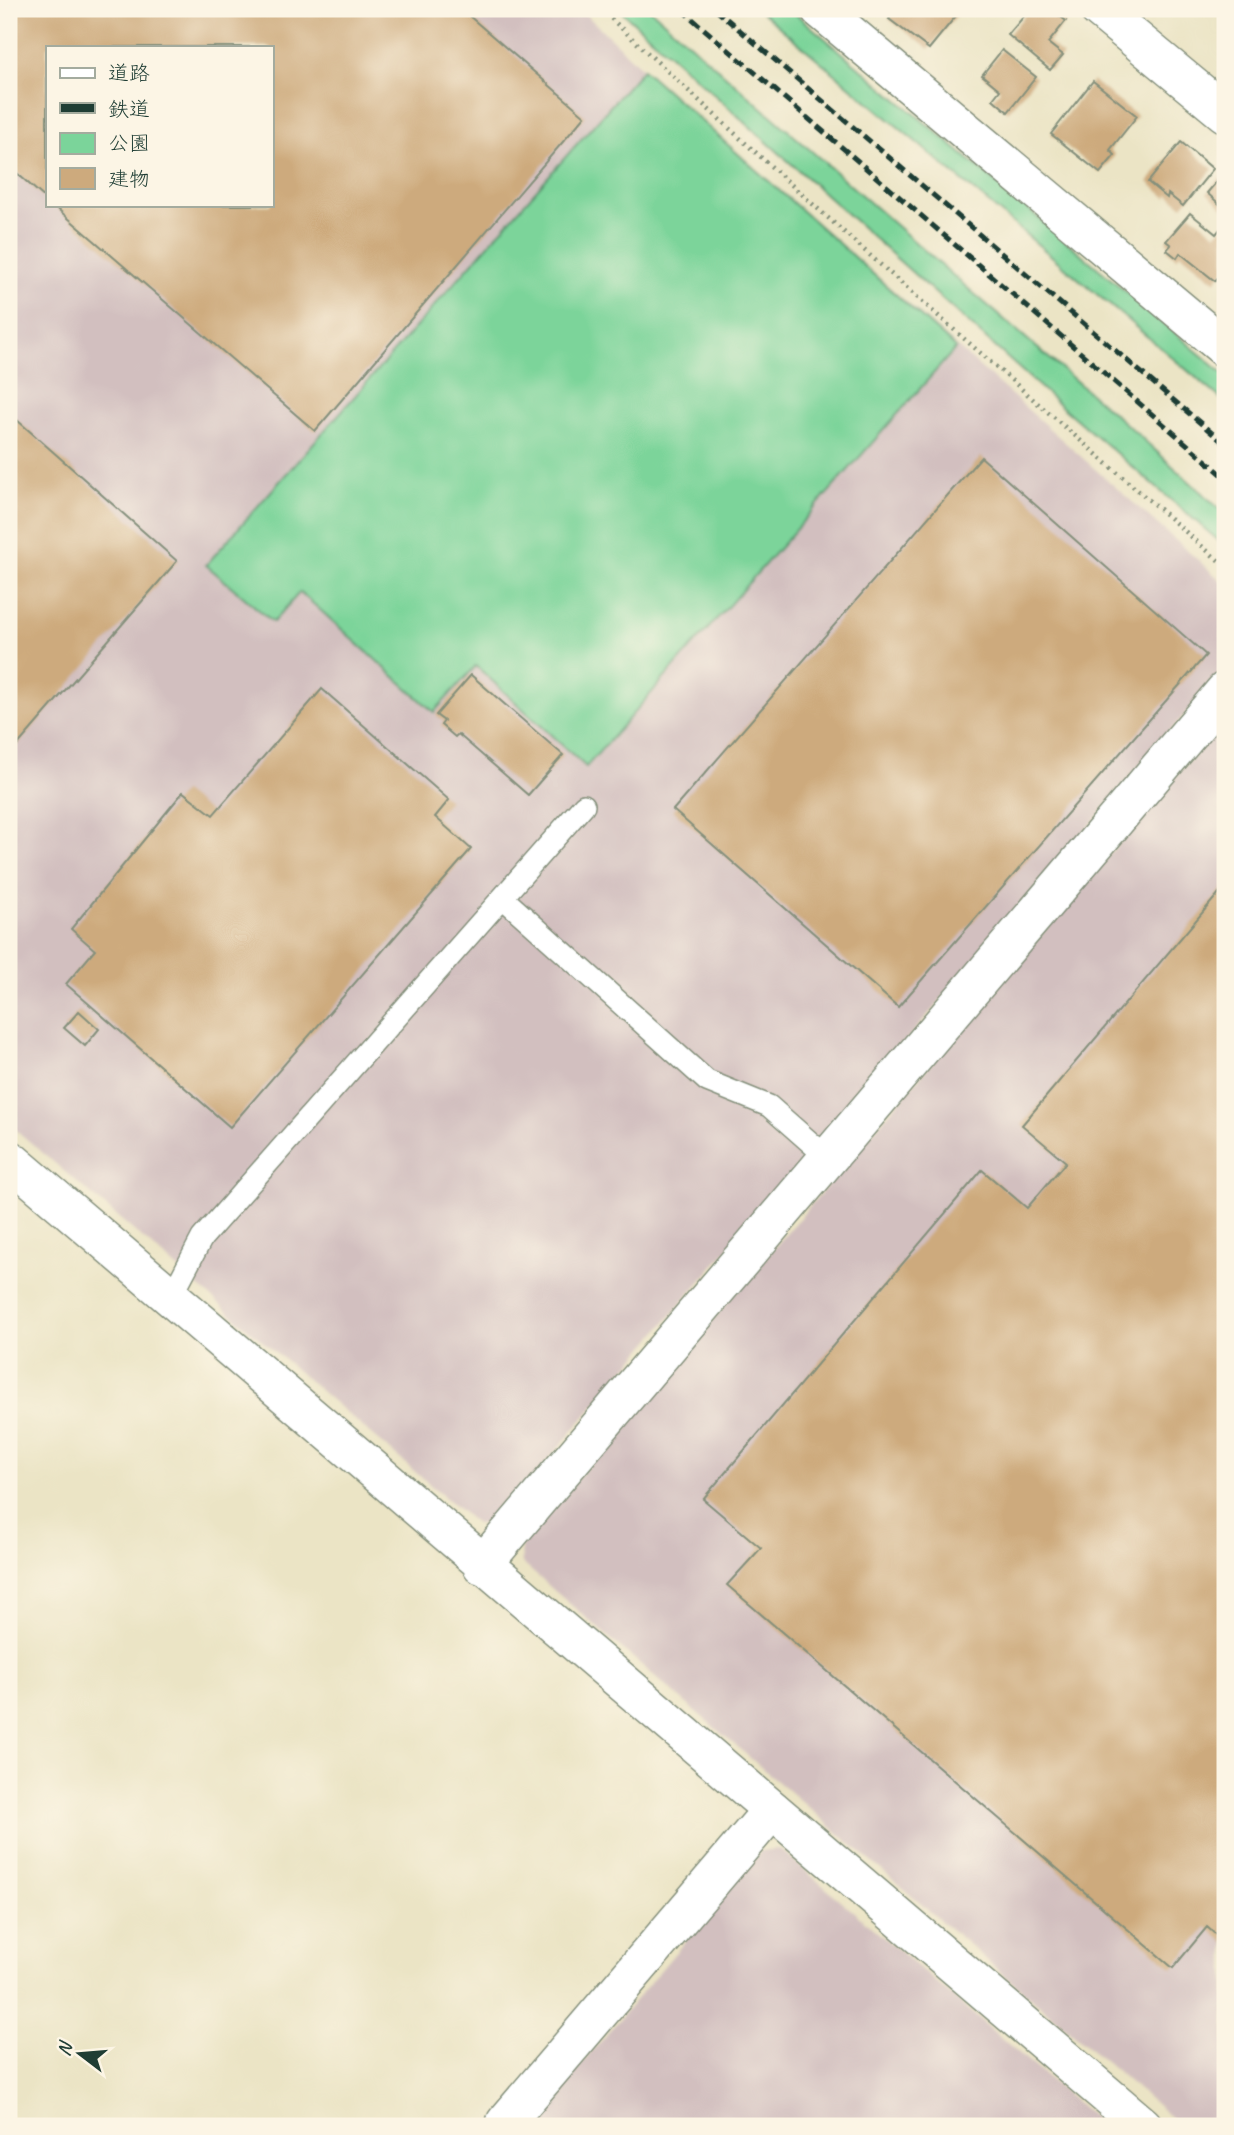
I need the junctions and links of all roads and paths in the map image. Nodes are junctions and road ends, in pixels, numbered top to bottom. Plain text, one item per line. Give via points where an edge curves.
1 (601, 9) edge
2 (820, 9) edge
3 (1099, 9) edge
4 (1225, 113) edge
5 (1225, 347) edge
6 (1225, 566) edge
7 (1225, 691) edge
8 (584, 805) dead end
9 (503, 898) junction
10 (828, 1158) junction
11 (9, 1159) edge
12 (171, 1297) junction
13 (482, 1565) junction
14 (772, 1810) junction
15 (507, 2126) edge
16 (1143, 2126) edge

1 - 6 path via 945,324
2 - 5 street
3 - 4 street
7 - 10 street
8 - 9 lane
9 - 10 lane via 707,1081 769,1106
9 - 12 lane via 202,1238
10 - 13 street
11 - 12 street
12 - 13 street
13 - 14 street
14 - 15 street
14 - 16 street

